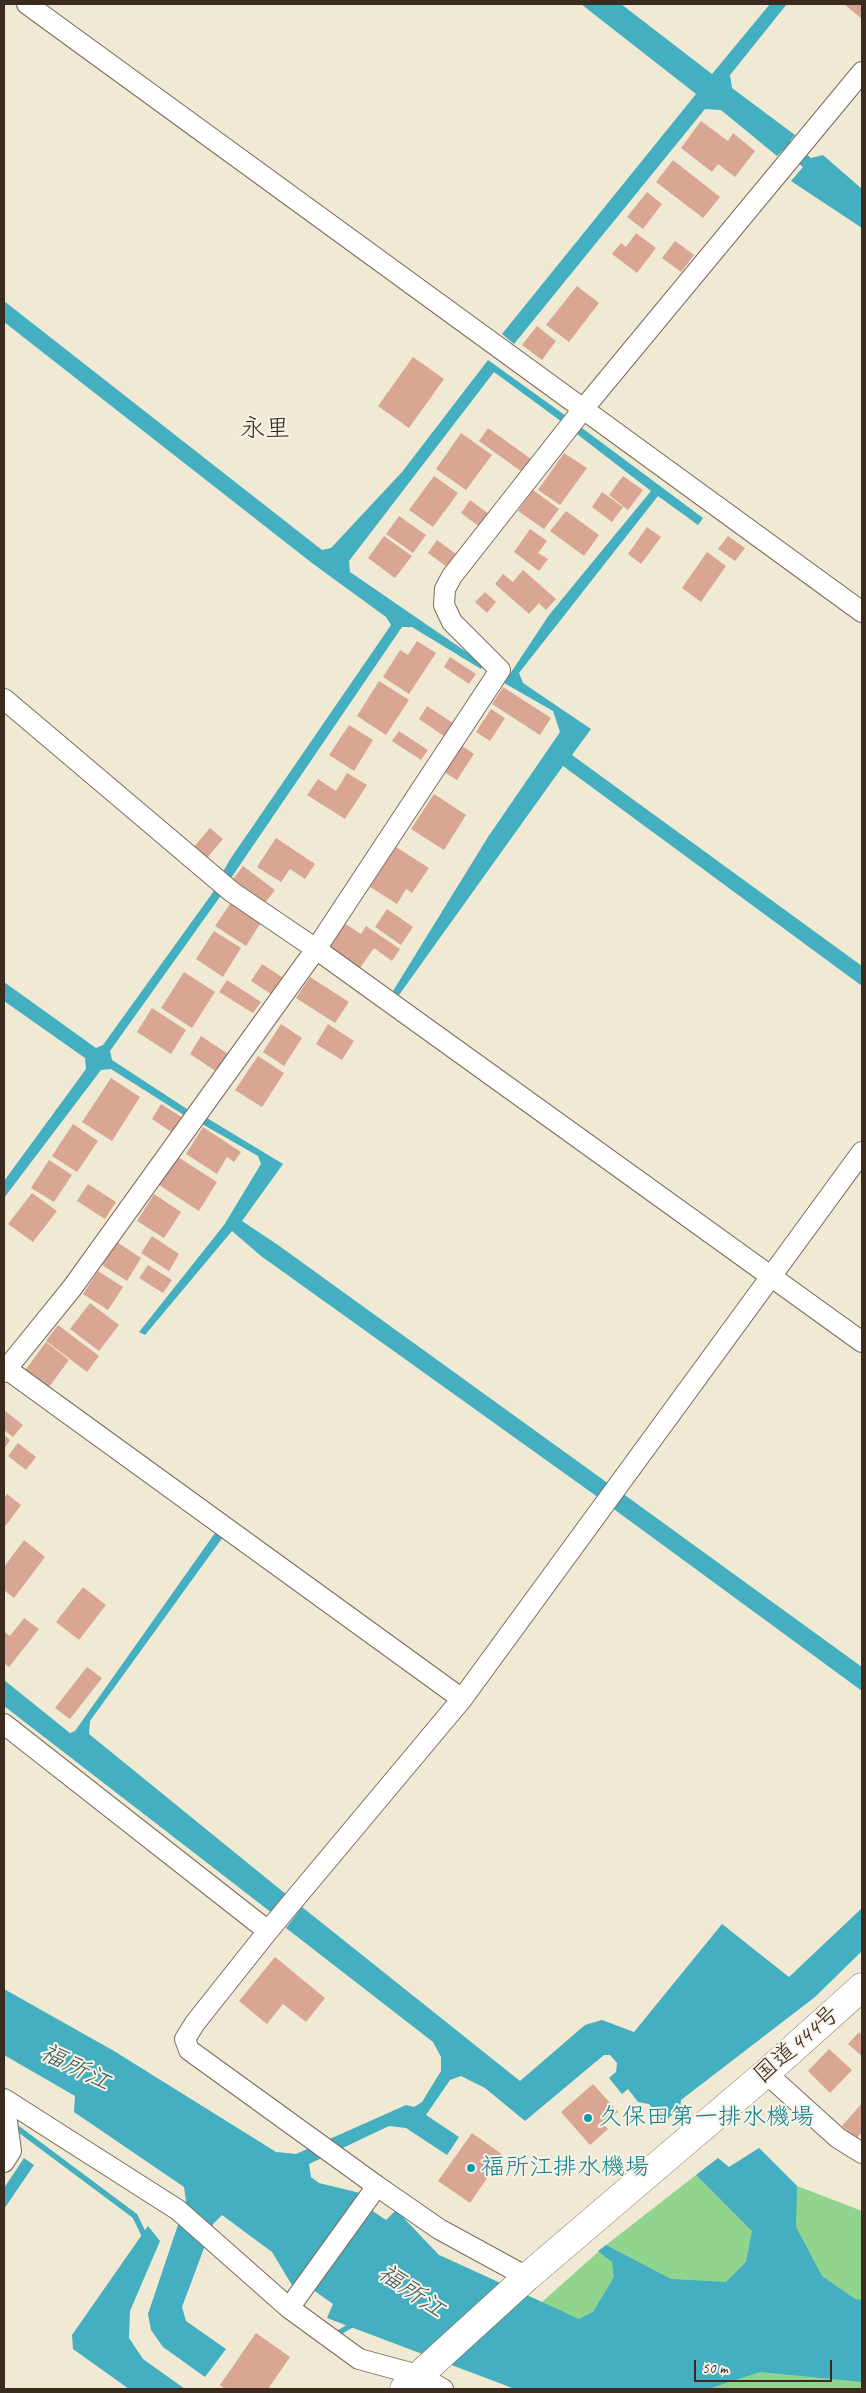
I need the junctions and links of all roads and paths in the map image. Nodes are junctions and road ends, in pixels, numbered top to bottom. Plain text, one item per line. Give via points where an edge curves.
1 (27, 4) edge
2 (862, 72) edge
3 (584, 408) junction
4 (862, 612) edge
5 (4, 699) edge
6 (316, 949) junction
7 (862, 1152) edge
8 (771, 1276) junction
9 (862, 1342) edge
10 (4, 1369) edge
11 (462, 1699) junction
12 (4, 1724) edge
13 (268, 1931) junction
14 (862, 1987) edge
15 (766, 2072) junction
16 (4, 2100) edge
17 (862, 2153) edge
18 (4, 2162) edge
19 (371, 2194) junction
20 (527, 2277) junction
21 (289, 2308) junction
22 (411, 2382) edge
23 (443, 2389) edge

1 - 3 street
2 - 3 street
3 - 4 street
3 - 6 street via 445,589 444,605 452,622 500,670
5 - 6 street via 226,887
6 - 8 street
6 - 10 street via 72,1288
7 - 8 street
8 - 9 street
8 - 11 street
10 - 11 street
11 - 13 street
12 - 13 street
13 - 19 street via 195,2023 185,2039 189,2050 335,2156
14 - 15 highway, 国道444号
15 - 17 street via 838,2138
15 - 20 highway, 国道444号
16 - 18 street via 11,2141 11,2152
16 - 21 street via 178,2210
19 - 20 street
19 - 21 street
20 - 22 highway, 国道444号
21 - 22 street via 359,2359
22 - 23 street

